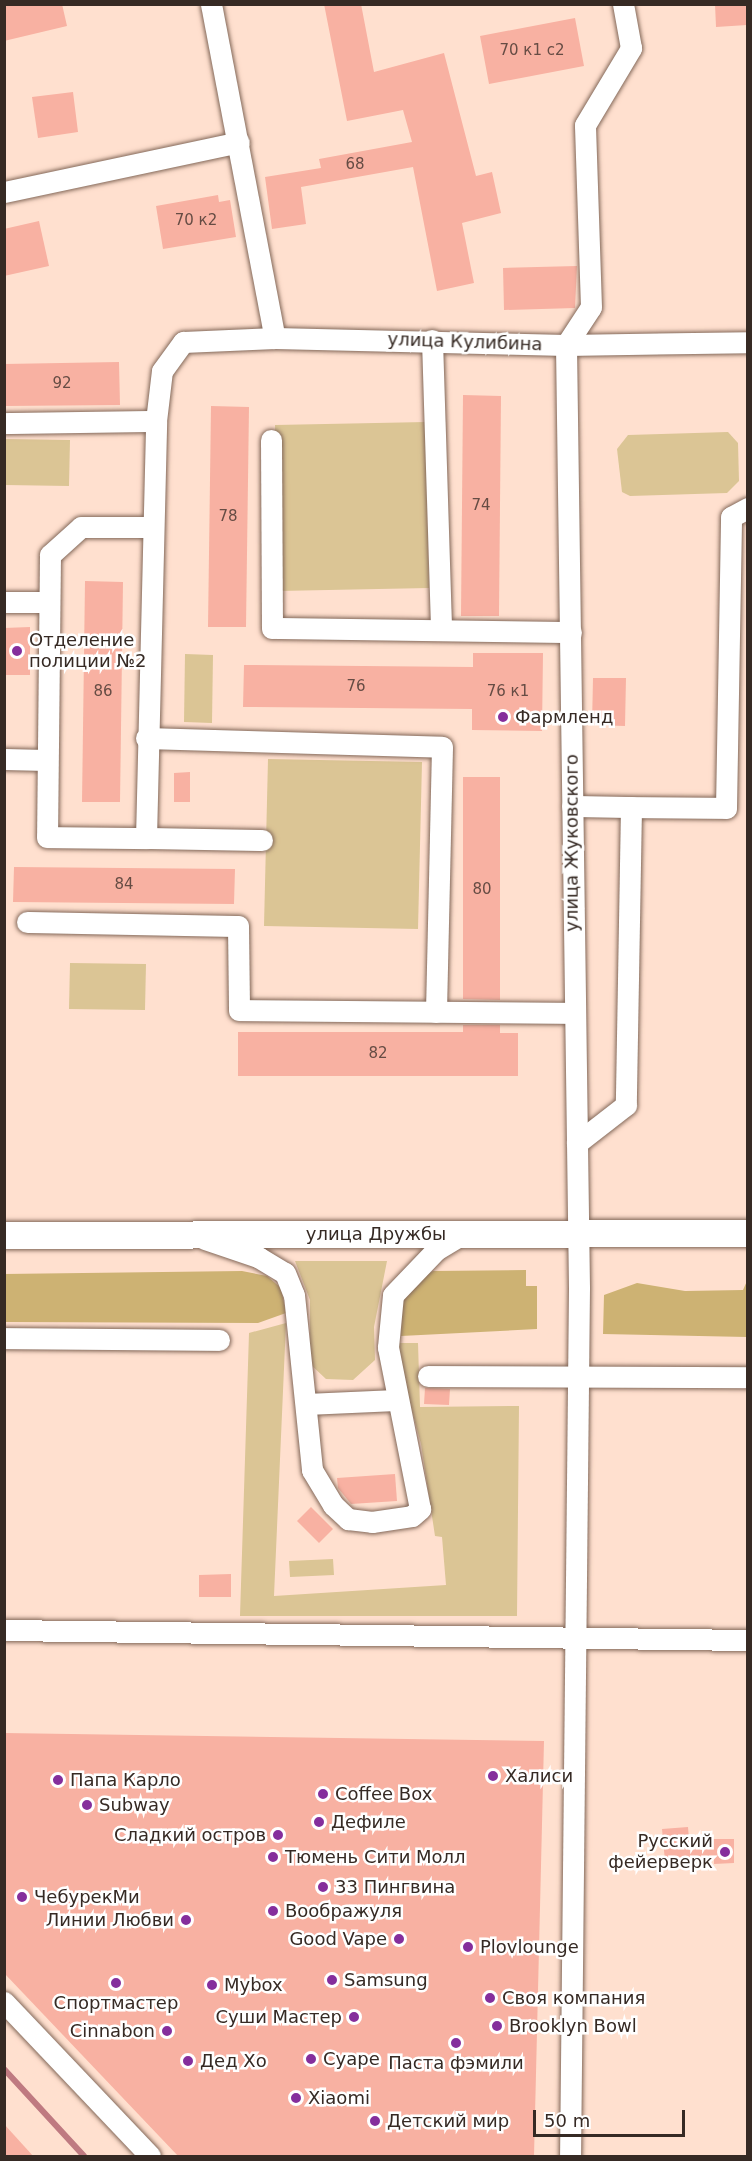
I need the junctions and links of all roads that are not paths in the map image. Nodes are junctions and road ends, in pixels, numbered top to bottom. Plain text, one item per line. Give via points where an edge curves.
1 (211, 4) edge
2 (623, 4) edge
3 (239, 142) junction
4 (4, 192) edge
5 (275, 338) junction
6 (432, 340) junction
7 (747, 342) edge
8 (566, 345) junction
9 (156, 421) junction
10 (4, 423) edge
11 (272, 440) dead end
12 (747, 508) edge
13 (152, 527) junction
14 (4, 602) edge
15 (48, 602) junction
16 (441, 630) junction
17 (571, 632) junction
18 (146, 738) junction
19 (4, 759) edge
20 (46, 760) junction
21 (572, 806) junction
22 (631, 807) junction
23 (146, 838) junction
24 (262, 840) dead end
25 (27, 922) dead end
26 (436, 1012) junction
27 (574, 1013) junction
28 (577, 1143) junction
29 (747, 1233) edge
30 (193, 1234) junction
31 (463, 1234) junction
32 (578, 1234) junction
33 (4, 1235) edge
34 (4, 1338) edge
35 (219, 1340) dead end
36 (428, 1376) dead end
37 (578, 1376) junction
38 (747, 1377) edge
39 (396, 1400) junction
40 (306, 1404) junction
41 (4, 1630) edge
42 (575, 1634) junction
43 (747, 1640) edge
44 (4, 2002) edge
45 (150, 2157) edge
46 (570, 2157) edge

1 - 3 street
2 - 8 street via 631,48 585,125 591,308
3 - 4 street
3 - 5 street
5 - 6 street, улица Кулибина
5 - 9 street, улица Кулибина via 183,342 162,371
6 - 8 street, улица Кулибина
6 - 16 street
7 - 8 street, улица Кулибина
8 - 17 street, улица Жуковского
9 - 10 street
9 - 13 street
11 - 16 street via 272,628
12 - 22 street via 731,518 726,808
13 - 15 street via 81,527 50,555
13 - 18 street
14 - 15 street
15 - 20 street
16 - 17 street
17 - 21 street, улица Жуковского
18 - 23 street
18 - 26 street via 442,747
19 - 20 street
20 - 23 street via 47,837
21 - 22 street
21 - 27 street, улица Жуковского
22 - 28 street via 626,1105
23 - 24 street
25 - 26 street via 238,926 239,1010
26 - 27 street
27 - 28 street, улица Жуковского
28 - 32 street, улица Жуковского
29 - 32 main road, улица Дружбы
30 - 31 main road, улица Дружбы
30 - 33 main road, улица Дружбы
30 - 40 street via 258,1257 285,1274 294,1295
31 - 32 main road, улица Дружбы
31 - 39 street via 436,1250 393,1295 388,1347
32 - 37 street, улица Жуковского
34 - 35 street
36 - 37 street
37 - 38 street
37 - 42 street, улица Жуковского
39 - 40 street
39 - 40 street via 420,1509 412,1516 372,1522 348,1519 319,1483 312,1470
41 - 42 street
42 - 43 street
42 - 46 street, улица Жуковского
44 - 45 street

